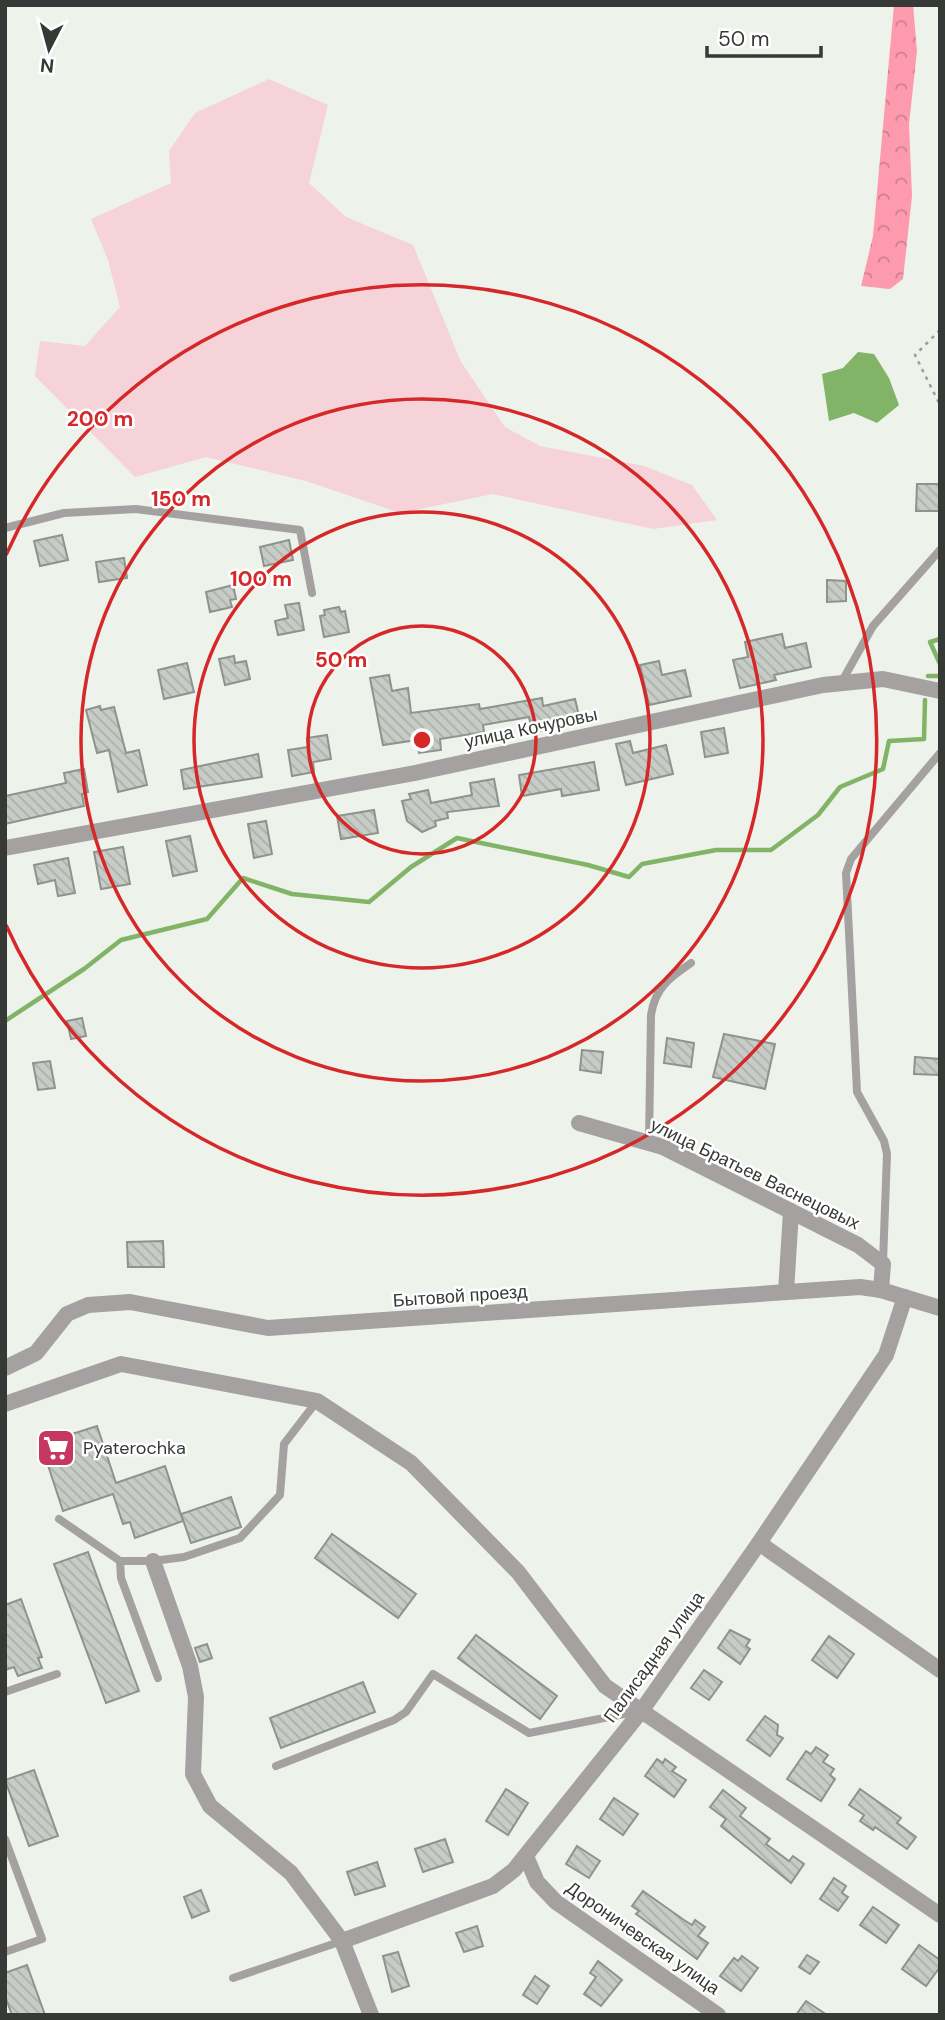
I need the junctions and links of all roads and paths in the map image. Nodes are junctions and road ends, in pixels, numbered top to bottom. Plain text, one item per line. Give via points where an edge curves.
1 (940, 330) edge
2 (940, 405) edge
3 (5, 528) edge
4 (940, 550) edge
5 (312, 593) dead end
6 (841, 683) junction
7 (940, 691) edge
8 (940, 753) edge
9 (5, 848) edge
10 (691, 963) dead end
11 (579, 1124) dead end
12 (649, 1141) junction
13 (791, 1211) junction
14 (883, 1264) junction
15 (881, 1290) junction
16 (786, 1292) junction
17 (905, 1297) junction
18 (940, 1308) edge
19 (5, 1368) edge
20 (317, 1401) junction
21 (5, 1404) edge
22 (59, 1519) dead end
23 (759, 1543) junction
24 (120, 1561) junction
25 (153, 1561) junction
26 (940, 1670) edge
27 (57, 1674) dead end
28 (158, 1678) dead end
29 (5, 1692) edge
30 (642, 1710) junction
31 (276, 1766) dead end
32 (5, 1839) edge
33 (526, 1856) junction
34 (940, 1914) edge
35 (342, 1941) junction
36 (5, 1952) edge
37 (233, 1978) dead end
38 (371, 2015) edge
39 (718, 2015) edge

1 - 2 path via 915,355
3 - 5 lane via 64,513 136,509 300,530
4 - 6 lane via 873,626
6 - 7 street, улица Кочуровы via 883,678
6 - 9 street, улица Кочуровы via 415,773
8 - 14 lane via 851,859 846,873 857,1092 887,1154
10 - 12 lane via 667,979 654,995
11 - 12 street, улица Братьев Васнецовых
12 - 13 street, улица Братьев Васнецовых
13 - 14 street, улица Братьев Васнецовых via 858,1245
13 - 16 street
14 - 15 street
15 - 16 street, Бытовой проезд
15 - 17 street, Бытовой проезд
16 - 19 street, Бытовой проезд via 268,1328 130,1302 89,1305 67,1314 36,1353
17 - 18 street, Бытовой проезд
17 - 23 street, Палисадная улица via 886,1355
20 - 21 street via 121,1364
20 - 25 lane via 284,1444 281,1495 240,1538 184,1557
20 - 30 street via 411,1463 518,1572 605,1686
22 - 24 lane
23 - 26 street
23 - 30 street, Палисадная улица
24 - 25 lane
24 - 28 lane via 121,1578
25 - 35 street via 196,1697 192,1774 210,1806 291,1873
27 - 29 lane
30 - 31 lane via 528,1733 433,1674 406,1712 394,1720
30 - 33 street, Палисадная улица
30 - 34 street
32 - 36 lane via 42,1939
33 - 35 street, Палисадная улица via 493,1886
33 - 39 street, Дороничевская улица via 537,1882 556,1902
35 - 37 lane
35 - 38 street

